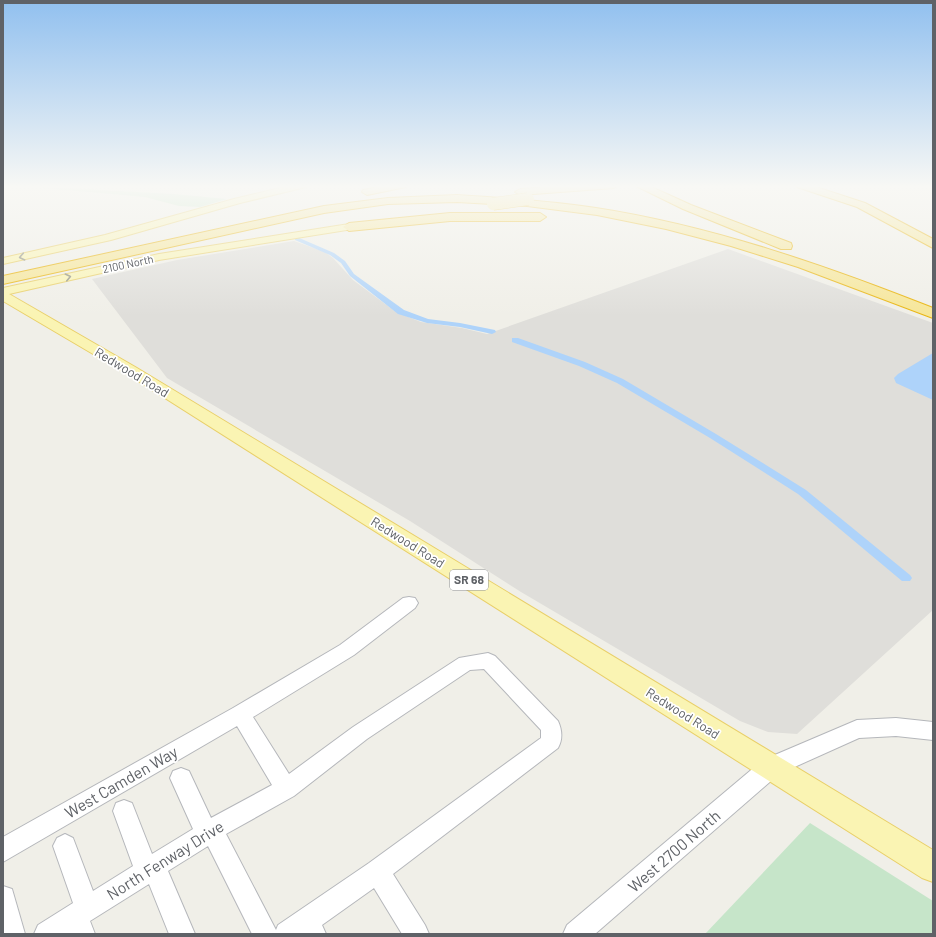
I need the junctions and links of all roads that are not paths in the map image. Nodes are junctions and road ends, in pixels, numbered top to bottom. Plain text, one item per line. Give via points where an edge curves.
1 (140, 229) edge
2 (198, 229) edge
3 (202, 229) edge
4 (228, 229) edge
5 (234, 229) edge
6 (338, 229) edge
7 (652, 229) edge
8 (672, 229) edge
9 (741, 229) edge
10 (905, 229) edge
11 (920, 229) edge
12 (933, 237) edge
13 (155, 239) junction
14 (933, 244) edge
15 (142, 249) junction
16 (804, 265) junction
17 (8, 272) edge
18 (3, 292) edge
19 (3, 296) edge
20 (933, 308) edge
21 (933, 313) edge
22 (409, 603) dead end
23 (240, 714) junction
24 (933, 731) edge
25 (771, 767) junction
26 (181, 778) dead end
27 (286, 789) junction
28 (124, 812) dead end
29 (210, 832) junction
30 (65, 846) dead end
31 (3, 850) edge
32 (933, 867) edge
33 (150, 869) junction
34 (377, 871) junction
35 (3, 898) edge
36 (82, 919) edge
37 (302, 929) edge
38 (12, 934) edge
39 (47, 934) edge
40 (182, 934) edge
41 (265, 934) edge
42 (416, 934) edge
43 (576, 934) edge

1 -> 17 main road
2 - 13 highway
3 - 13 highway
4 - 15 highway
5 - 15 highway
18 -> 6 main road, 2100 North via 165,256
7 - 16 highway via 693,236
8 - 16 highway via 718,239
9 - 20 highway
10 - 14 highway
11 - 12 highway
13 - 17 highway
15 - 17 highway
16 - 21 highway
19 - 25 main road, Redwood Road / SR 68 via 132,371
22 - 23 street, West Camden Way via 347,650
23 - 27 street
23 - 31 street, West Camden Way
24 - 25 street, West 2700 North via 896,727 857,729
25 - 32 main road, Redwood Road / SR 68
25 - 43 street, West 2700 North
26 - 29 street
27 - 29 street, North Fenway Drive
27 - 34 street, North Fenway Drive via 360,733 466,662 488,661 551,727 551,742
28 - 33 street
29 - 33 street, North Fenway Drive
29 - 41 street
30 - 36 street
33 - 36 street, North Fenway Drive
33 - 40 street
34 - 37 street
34 - 42 street
35 - 38 street
36 - 39 street, North Fenway Drive

